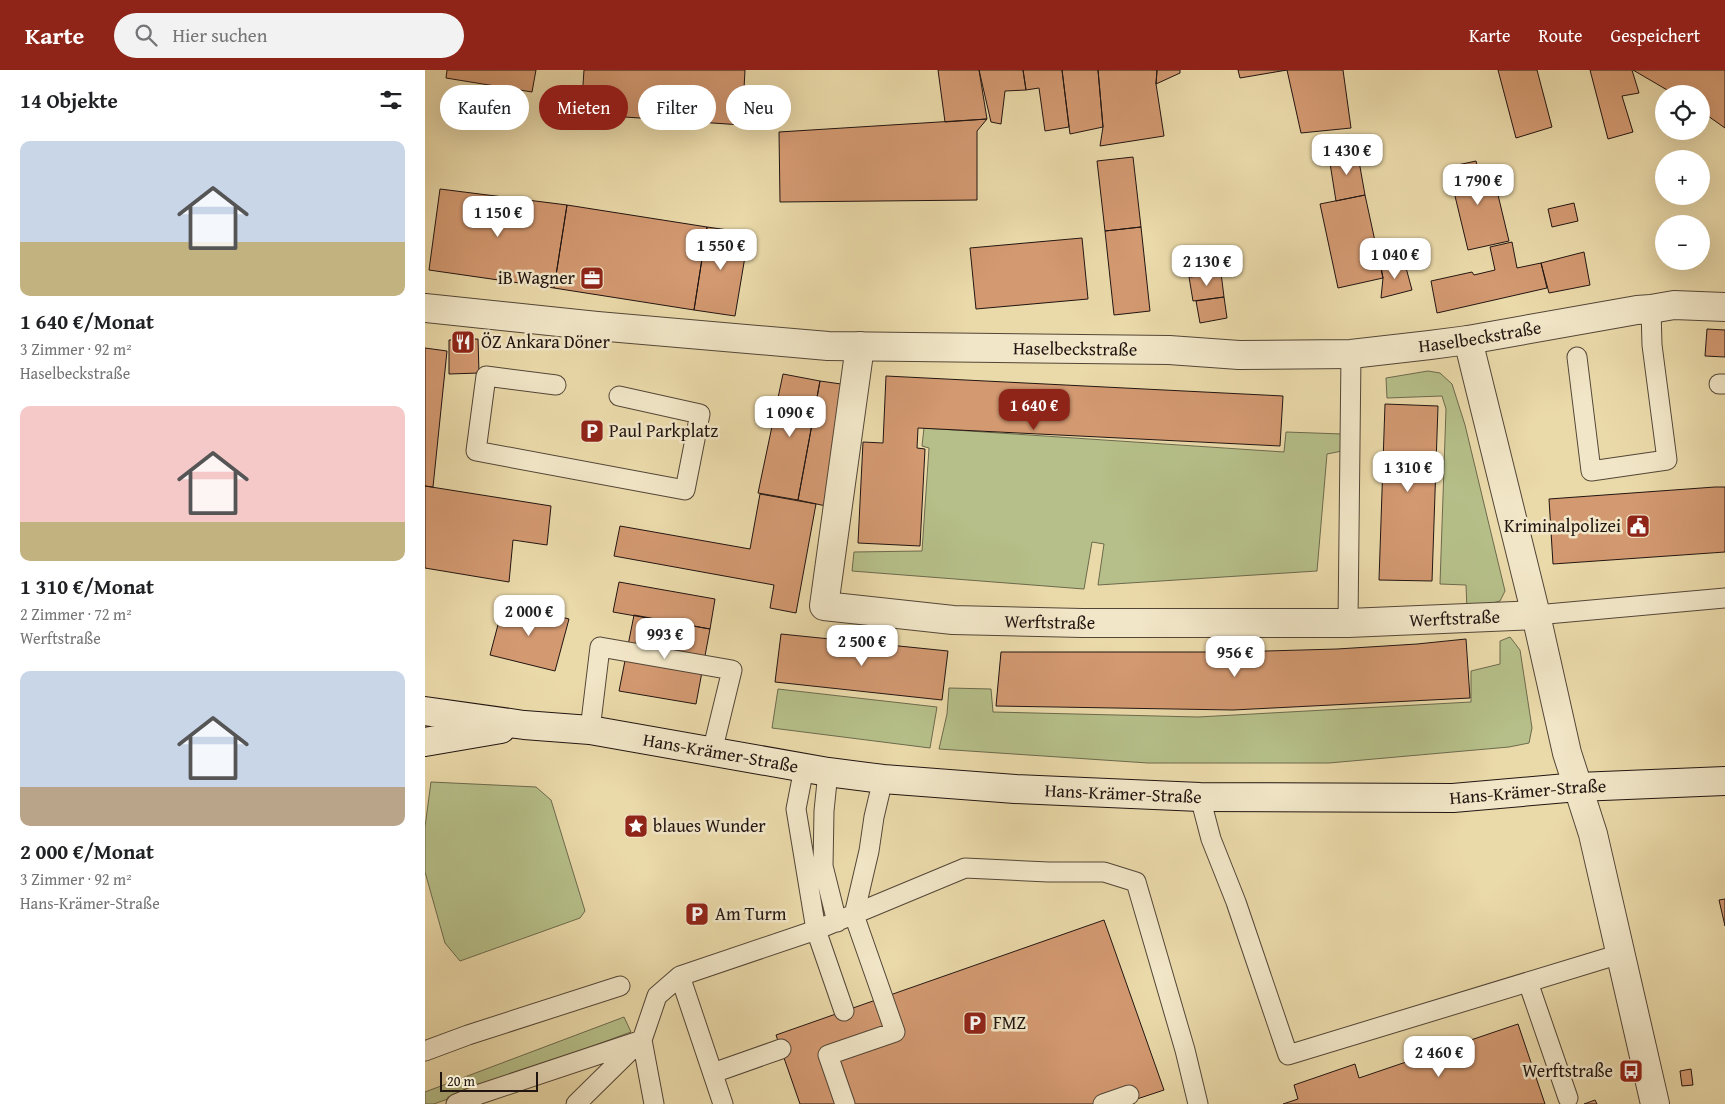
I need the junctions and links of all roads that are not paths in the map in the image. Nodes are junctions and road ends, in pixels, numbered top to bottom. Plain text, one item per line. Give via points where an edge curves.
1 (1725, 307) edge
2 (425, 308) edge
3 (1651, 309) junction
4 (1469, 340) junction
5 (860, 346) junction
6 (1351, 354) junction
7 (1577, 357) dead end
8 (557, 385) dead end
9 (619, 396) dead end
10 (1725, 598) edge
11 (1536, 615) junction
12 (1348, 623) junction
13 (425, 711) edge
14 (524, 725) junction
15 (590, 730) junction
16 (425, 742) edge
17 (712, 752) junction
18 (816, 770) junction
19 (883, 779) junction
20 (1725, 781) edge
21 (1578, 787) junction
22 (1200, 796) junction
23 (845, 919) junction
24 (816, 930) junction
25 (1620, 954) junction
26 (680, 976) junction
27 (1528, 982) junction
28 (620, 986) dead end
29 (844, 1011) dead end
30 (642, 1040) junction
31 (781, 1049) dead end
32 (425, 1051) edge
33 (713, 1073) junction
34 (1129, 1095) dead end
35 (1568, 1098) dead end
36 (456, 1104) edge
37 (576, 1104) edge
38 (654, 1104) edge
39 (723, 1104) edge
40 (845, 1104) edge
41 (1103, 1104) edge
42 (1198, 1104) edge
43 (1655, 1104) edge

1 - 3 street, Haselbeckstraße via 1674,305
2 - 5 street, Haselbeckstraße via 828,346
3 - 4 street, Haselbeckstraße
3 - 7 lane via 1652,345 1667,460 1591,471
4 - 6 street, Haselbeckstraße
4 - 11 street
5 - 6 street, Haselbeckstraße via 1169,350 1239,355
5 - 12 street, Werftstraße via 824,606 953,620
6 - 12 lane
8 - 9 lane via 486,376 476,451 685,490 700,414
10 - 11 lane
11 - 12 street, Werftstraße
11 - 21 street via 1567,753
13 - 14 street, Hans-Krämer-Straße
14 - 15 street, Hans-Krämer-Straße
14 - 16 street, Hans-Krämer-Straße
15 - 17 street, Hans-Krämer-Straße
15 - 17 lane via 600,647 732,670
17 - 18 street, Hans-Krämer-Straße
18 - 19 street, Hans-Krämer-Straße
18 - 23 lane via 824,812 823,866
18 - 24 lane via 796,809
19 - 22 street, Hans-Krämer-Straße via 1015,789
19 - 23 lane via 869,851
20 - 21 street, Hans-Krämer-Straße
21 - 22 street, Hans-Krämer-Straße via 1453,798
21 - 25 street via 1593,834
22 - 27 lane via 1211,839 1289,1055
23 - 24 lane
23 - 40 lane via 895,1032 828,1055
23 - 42 lane via 965,868 1104,872 1136,882
24 - 26 lane
24 - 29 lane
25 - 27 lane
25 - 43 street
26 - 30 lane via 657,996
26 - 33 lane
27 - 35 lane
28 - 32 lane via 468,1034
30 - 36 lane
30 - 37 lane
30 - 38 lane
31 - 33 lane
33 - 39 lane
34 - 41 lane

